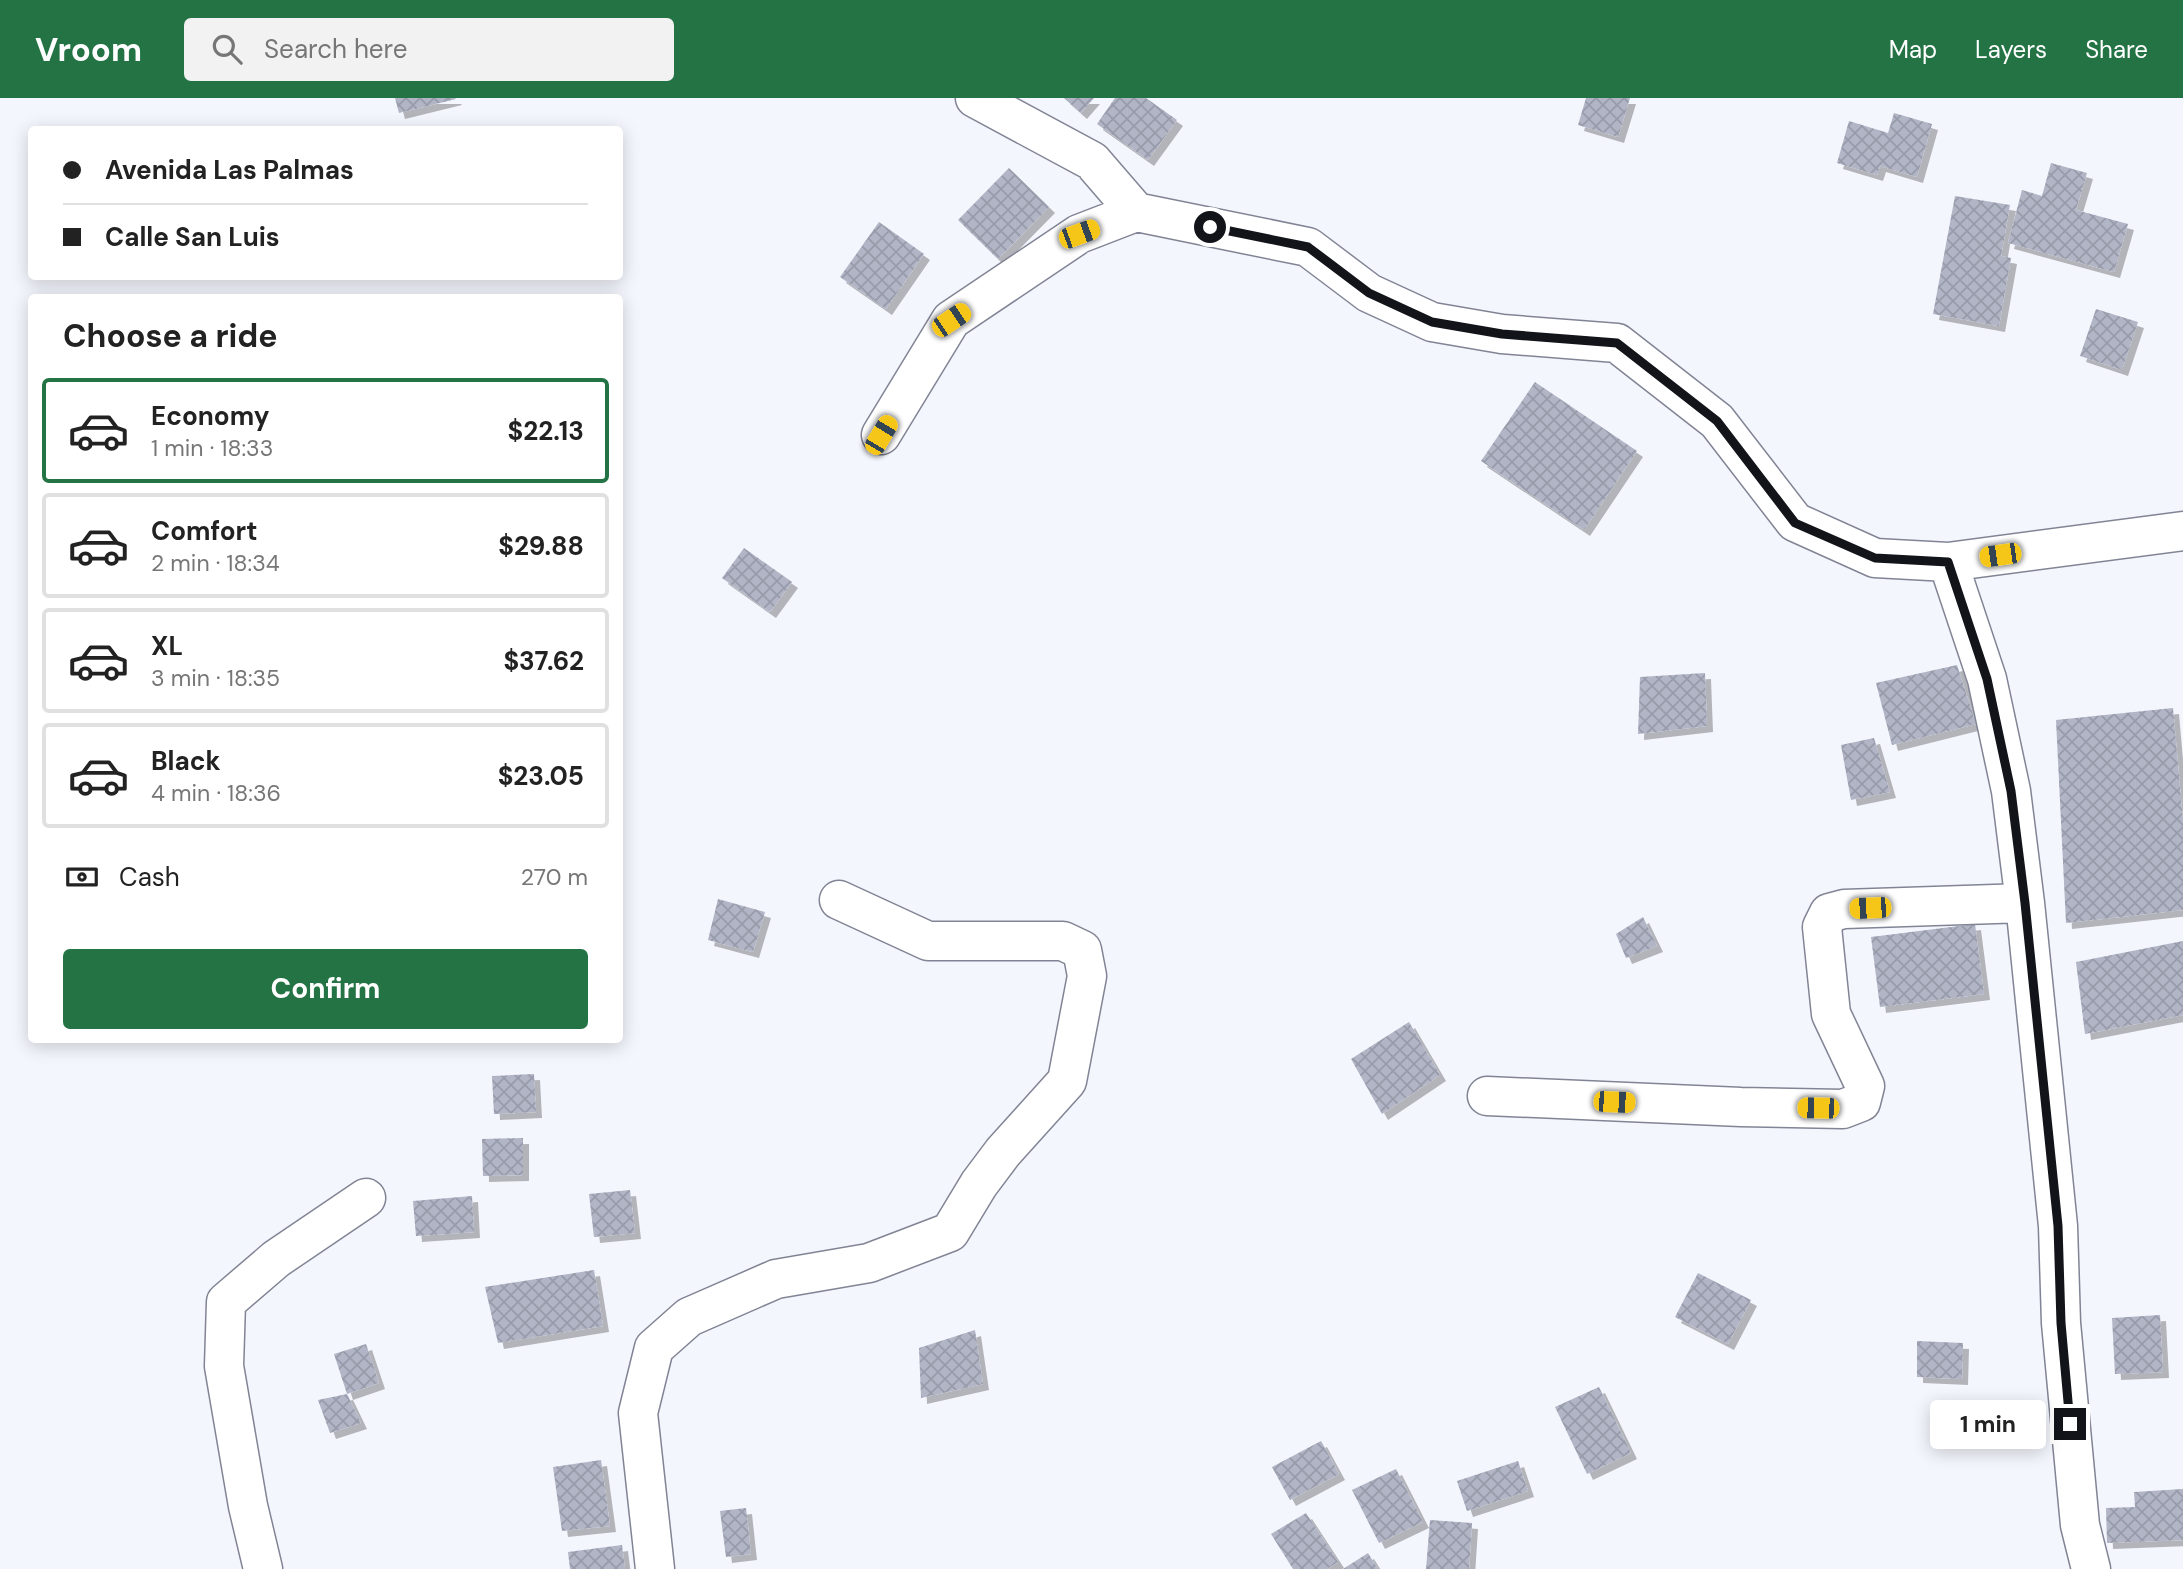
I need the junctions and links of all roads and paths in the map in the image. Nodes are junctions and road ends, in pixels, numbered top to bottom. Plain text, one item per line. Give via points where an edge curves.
1 (975, 98) edge
2 (1136, 212) junction
3 (881, 435) dead end
4 (2183, 531) edge
5 (1948, 562) junction
6 (839, 900) dead end
7 (2025, 903) junction
8 (1487, 1096) dead end
9 (366, 1198) dead end
10 (263, 1569) edge
11 (655, 1569) edge
12 (2091, 1569) edge

1 - 2 street via 1092,161
2 - 3 street via 1079,234 951,320
2 - 5 street via 1308,247 1369,293 1432,322 1502,334 1617,343 1717,421 1795,523 1875,558
4 - 5 street
5 - 7 street via 1990,692 2011,791
6 - 11 street via 928,941 1063,941 1082,950 1087,976 1067,1081 1003,1152 950,1232 869,1262 776,1279 689,1317 654,1348 638,1413
7 - 8 street via 1829,913 1822,927 1831,1014 1865,1086 1861,1102 1843,1108 1741,1107
7 - 12 street via 2058,1226 2061,1323 2080,1525
9 - 10 street via 276,1259 226,1302 224,1366

